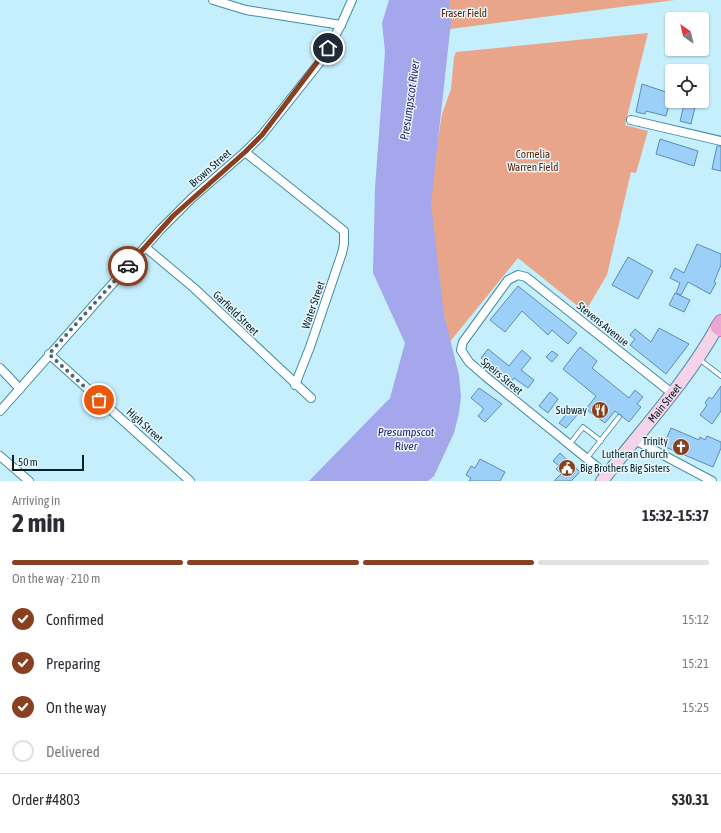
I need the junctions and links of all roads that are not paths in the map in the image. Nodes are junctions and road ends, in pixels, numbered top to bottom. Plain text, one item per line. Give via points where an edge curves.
1 (213, 0) edge
2 (352, 0) edge
3 (341, 26) junction
4 (630, 120) dead end
5 (721, 141) edge
6 (245, 152) junction
7 (145, 247) junction
8 (518, 275) joint
9 (720, 326) edge
10 (49, 354) junction
11 (698, 359) junction
12 (0, 368) edge
13 (721, 376) edge
14 (296, 385) junction
15 (20, 389) junction
16 (673, 394) junction
17 (311, 398) dead end
18 (0, 411) edge
19 (619, 417) dead end
20 (635, 440) junction
21 (601, 441) junction
22 (569, 445) junction
23 (0, 456) edge
24 (587, 459) junction
25 (605, 478) edge
26 (29, 481) edge
27 (190, 481) edge
28 (712, 481) edge

1 - 3 street via 246,10
2 - 3 street, Brown Street
3 - 6 street, Brown Street via 320,62 278,116
4 - 5 street
6 - 7 street, Brown Street via 192,198
6 - 14 street, Water Street via 344,230 342,253
7 - 10 street, Brown Street
7 - 14 street, Garfield Street via 194,288
8 - 16 street, Stevens Avenue via 534,283
8 - 22 street, Speirs Street via 508,280 477,321 463,342 461,350 469,362
9 - 11 main road, Main Street
10 - 15 street, Brown Street
10 - 27 street, High Street
11 - 13 lane
11 - 16 main road, Main Street
12 - 15 street
14 - 17 street, Garfield Street
15 - 18 street, Brown Street
16 - 20 main road, Main Street
19 - 21 lane
20 - 25 main road, Main Street
20 - 28 street
21 - 22 lane via 583,427
21 - 24 lane
22 - 24 street, Speirs Street
23 - 26 street
24 - 25 street, Speirs Street

